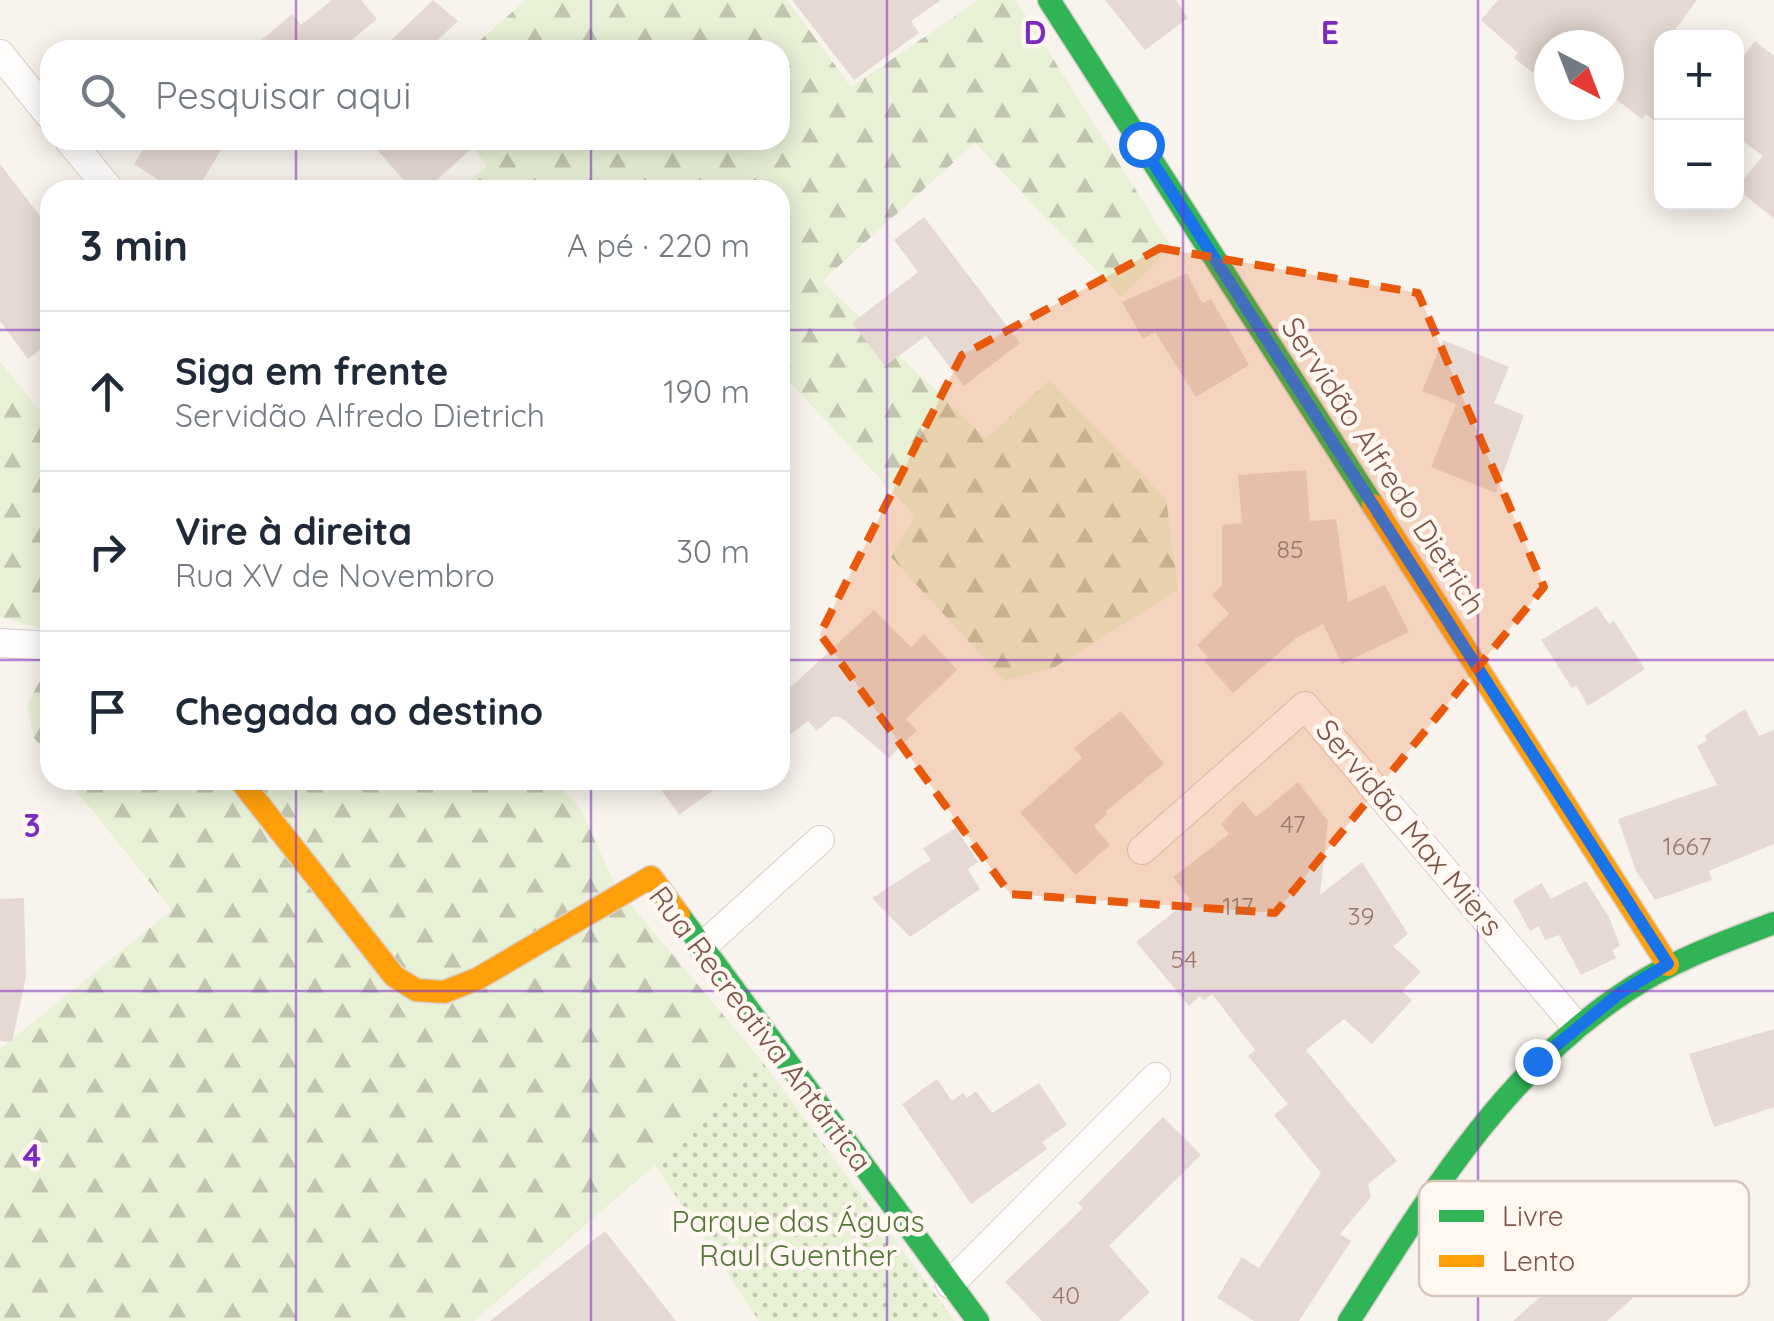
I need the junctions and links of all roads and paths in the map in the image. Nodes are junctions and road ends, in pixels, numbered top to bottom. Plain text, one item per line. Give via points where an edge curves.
1 (1048, 0) edge
2 (0, 54) edge
3 (40, 104) edge
4 (78, 150) edge
5 (102, 180) edge
6 (0, 643) edge
7 (40, 645) edge
8 (248, 790) edge
9 (820, 840) dead end
10 (1142, 850) dead end
11 (1774, 923) edge
12 (702, 947) junction
13 (1668, 964) junction
14 (1576, 1026) junction
15 (1156, 1077) dead end
16 (1442, 1181) edge
17 (1419, 1215) edge
18 (950, 1284) junction
19 (978, 1321) edge
20 (1348, 1321) edge

1 - 13 street, Servidão Alfredo Dietrich
2 - 3 street
4 - 5 street
6 - 7 street
8 - 12 street, Rua Recreativa Antártica via 394,976 416,990 444,992 477,979 651,877
9 - 12 street
10 - 14 street, Servidão Max Miers via 1305,706
11 - 13 street
12 - 18 street, Rua Recreativa Antártica
13 - 14 street
14 - 16 street via 1480,1124
15 - 18 street
17 - 20 street
18 - 19 street, Rua Recreativa Antártica

